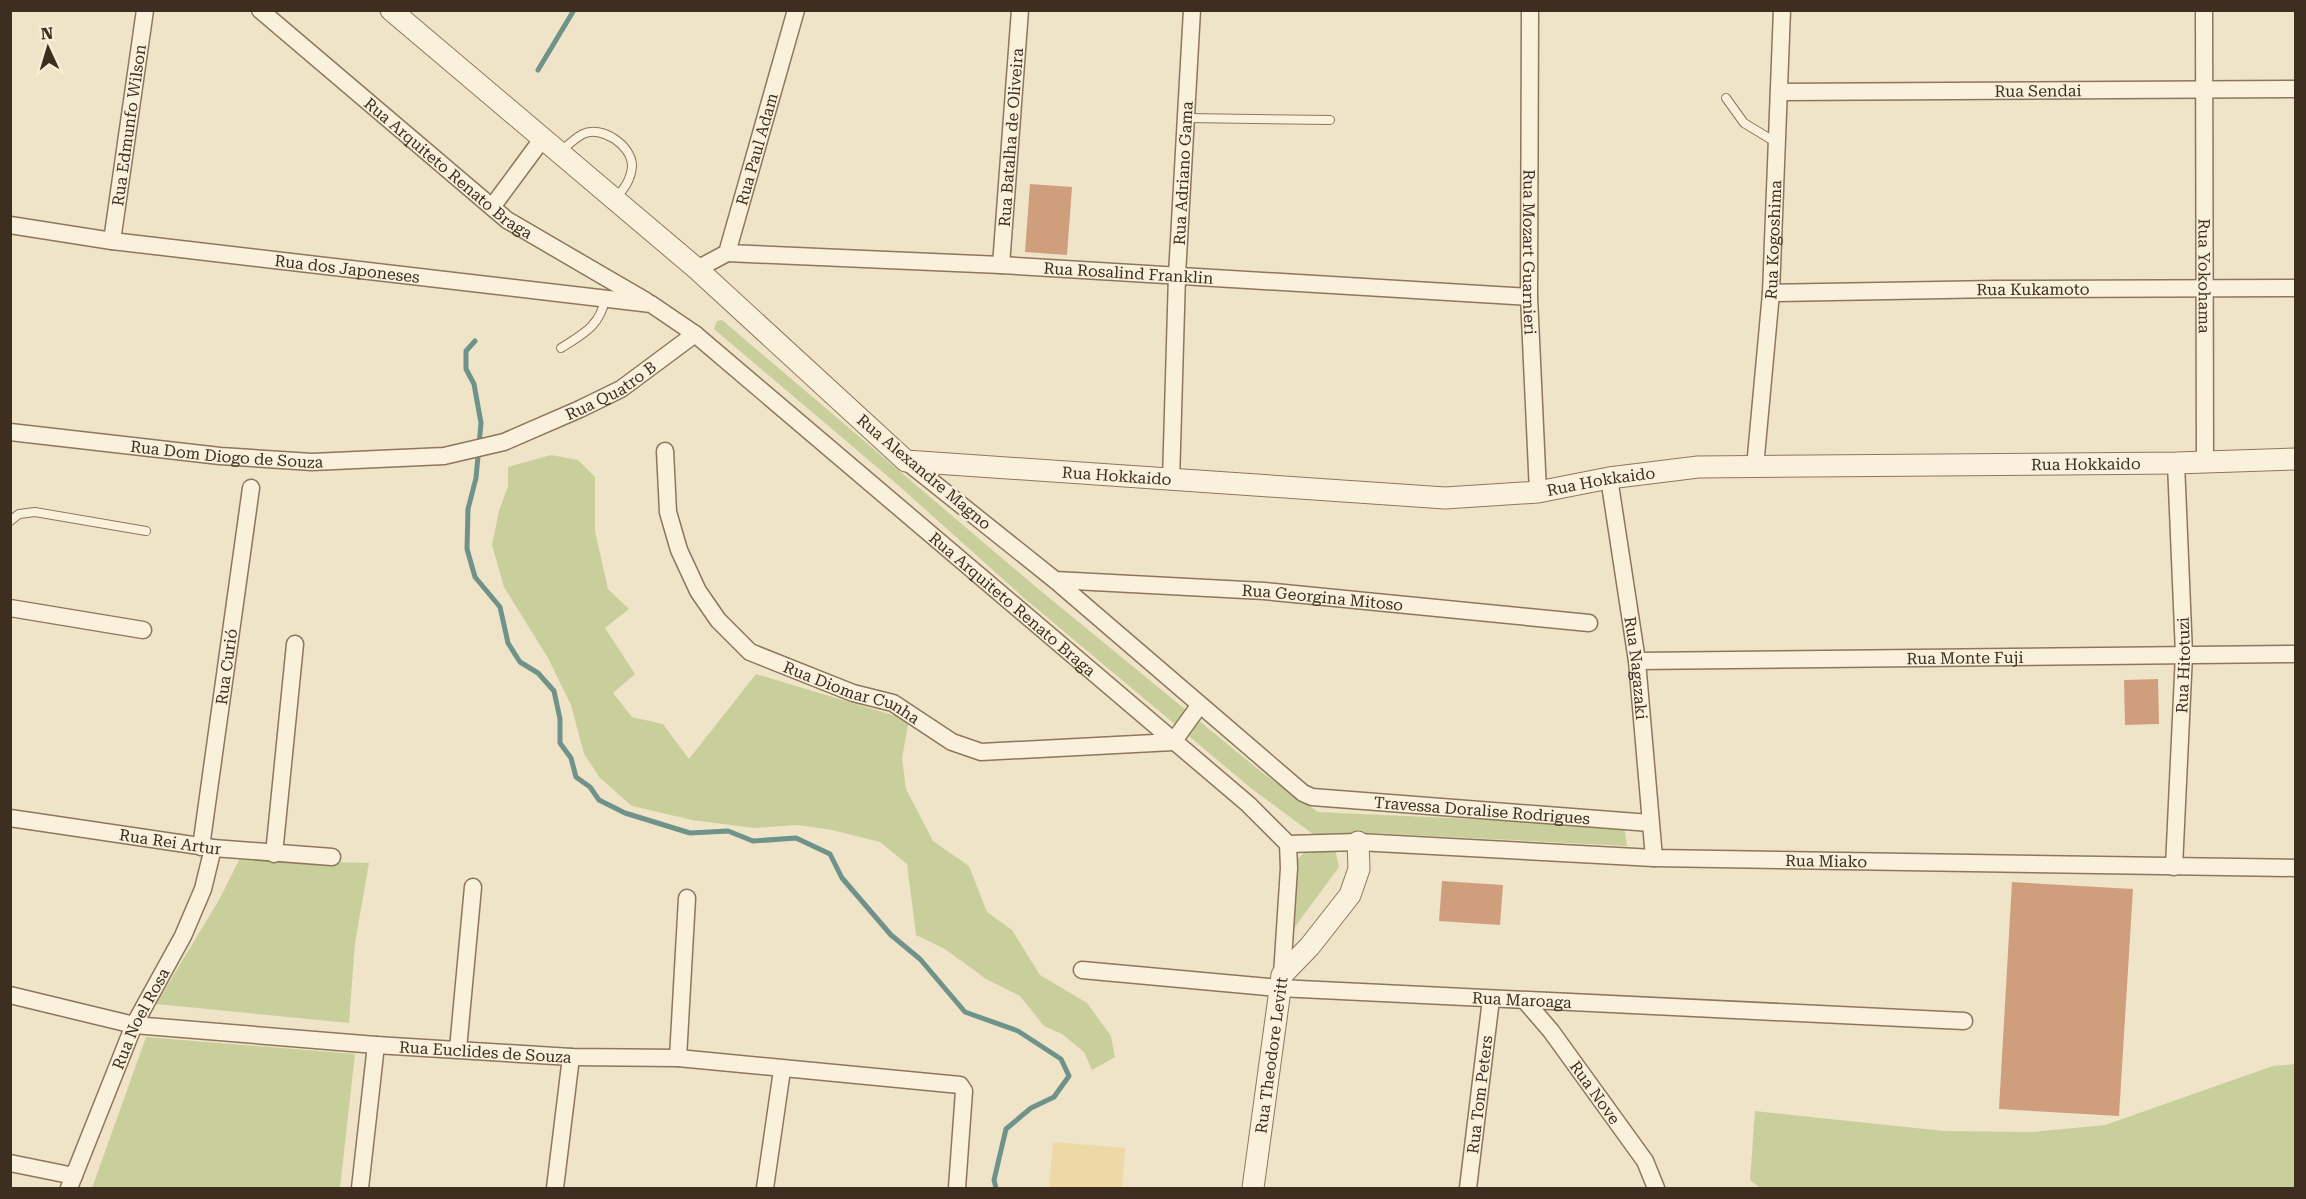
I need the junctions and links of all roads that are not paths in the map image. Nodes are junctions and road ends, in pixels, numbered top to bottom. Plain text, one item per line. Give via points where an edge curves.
1 (145, 10) edge
2 (260, 10) edge
3 (391, 10) edge
4 (796, 10) edge
5 (1020, 10) edge
6 (1192, 10) edge
7 (1530, 10) edge
8 (1782, 10) edge
9 (2204, 10) edge
10 (2295, 89) edge
11 (2204, 90) junction
12 (1780, 92) junction
13 (1726, 98) dead end
14 (1186, 118) junction
15 (1330, 120) dead end
16 (543, 138) junction
17 (1777, 143) junction
18 (559, 152) junction
19 (615, 200) junction
20 (492, 207) junction
21 (10, 225) edge
22 (112, 241) junction
23 (727, 253) junction
24 (1001, 265) junction
25 (697, 269) junction
26 (1177, 275) junction
27 (2204, 288) junction
28 (2295, 288) edge
29 (1771, 293) junction
30 (1529, 297) junction
31 (605, 299) junction
32 (651, 304) junction
33 (680, 323) joint
34 (695, 334) junction
35 (561, 348) dead end
36 (10, 432) edge
37 (665, 451) dead end
38 (444, 456) joint
39 (2295, 459) edge
40 (906, 461) junction
41 (2205, 461) junction
42 (2176, 463) junction
43 (1755, 467) junction
44 (1609, 478) junction
45 (1172, 481) junction
46 (251, 488) dead end
47 (1538, 492) junction
48 (10, 521) edge
49 (146, 531) dead end
50 (1055, 580) junction
51 (10, 608) edge
52 (1589, 622) dead end
53 (143, 630) dead end
54 (296, 644) dead end
55 (2184, 654) junction
56 (2295, 654) edge
57 (1636, 661) junction
58 (1199, 706) junction
59 (1173, 742) junction
60 (1312, 797) joint
61 (10, 818) edge
62 (1650, 823) junction
63 (1358, 842) junction
64 (1288, 844) junction
65 (207, 848) junction
66 (274, 854) junction
67 (332, 857) dead end
68 (1654, 858) junction
69 (2174, 867) junction
70 (2295, 868) edge
71 (473, 886) dead end
72 (687, 898) dead end
73 (1082, 970) dead end
74 (1281, 982) junction
75 (10, 994) edge
76 (1491, 999) junction
77 (1526, 1002) junction
78 (1964, 1021) dead end
79 (135, 1025) junction
80 (376, 1045) junction
81 (458, 1049) junction
82 (571, 1057) junction
83 (678, 1058) junction
84 (782, 1070) junction
85 (10, 1162) edge
86 (72, 1182) edge
87 (360, 1188) edge
88 (555, 1188) edge
89 (765, 1188) edge
90 (957, 1188) edge
91 (1253, 1188) edge
92 (1468, 1188) edge
93 (1656, 1188) edge

1 - 22 street, Rua Edmunfo Wilson
2 - 20 street, Rua Arquiteto Renato Braga
3 - 16 street, Rua Alexandre Magno
4 - 23 street, Rua Paul Adam
5 - 24 street, Rua Batalha de Oliveira
6 - 14 street, Rua Adriano Gama
7 - 30 street, Rua Mozart Guarnieri
8 - 12 street, Rua Kogoshima
9 - 11 street, Rua Yokohama
10 - 11 street, Rua Sendai
11 - 12 street, Rua Sendai
11 - 27 street, Rua Yokohama
12 - 17 street, Rua Kogoshima
13 - 17 lane via 1744,123
14 - 15 lane
14 - 26 street, Rua Adriano Gama
16 - 18 street, Rua Alexandre Magno
16 - 20 street
17 - 29 street, Rua Kogoshima
18 - 19 street, Rua Alexandre Magno
18 - 19 lane via 583,134 595,131 611,135 627,151 632,163 628,183
19 - 25 street, Rua Alexandre Magno
20 - 32 street, Rua Arquiteto Renato Braga via 507,220
21 - 22 street, Rua dos Japoneses
22 - 31 street, Rua dos Japoneses
23 - 24 street, Rua Rosalind Franklin
23 - 25 street
24 - 26 street, Rua Rosalind Franklin
25 - 40 street, Rua Alexandre Magno
26 - 30 street, Rua Rosalind Franklin
26 - 45 street, Rua Adriano Gama
27 - 28 street, Rua Kukamoto
27 - 29 street, Rua Kukamoto
27 - 41 street, Rua Yokohama
29 - 43 street, Rua Kogoshima
30 - 47 street, Rua Mozart Guarnieri
31 - 32 street, Rua dos Japoneses
31 - 35 lane via 593,328
32 - 33 street, Rua dos Japoneses
33 - 34 street, Rua Arquiteto Renato Braga
34 - 38 street, Rua Quatro B via 621,389 522,435
34 - 59 street, Rua Arquiteto Renato Braga
36 - 38 street, Rua Dom Diogo de Souza via 312,462
37 - 59 street, Rua Diomar Cunha via 668,512 679,550 698,591 718,620 750,652 853,693 893,703 952,742 981,752
39 - 41 street, Rua Hokkaido
40 - 45 street, Rua Hokkaido
40 - 50 street, Rua Alexandre Magno
41 - 42 street, Rua Hokkaido
42 - 43 street, Rua Hokkaido
42 - 55 street, Rua Hitotuzi
43 - 44 street, Rua Hokkaido via 1698,467
44 - 47 street, Rua Hokkaido
44 - 57 street, Rua Nagazaki
45 - 47 street, Rua Hokkaido via 1445,498
46 - 65 street, Rua Curió
48 - 49 lane via 19,514 35,512
50 - 52 street, Rua Georgina Mitoso via 1264,591
50 - 58 street, Rua Alexandre Magno
51 - 53 street
54 - 66 street
55 - 56 street, Rua Monte Fuji
55 - 57 street, Rua Monte Fuji
55 - 69 street, Rua Hitotuzi
57 - 62 street, Rua Nagazaki
58 - 59 street
58 - 60 street, Rua Alexandre Magno via 1302,793
59 - 64 street, Rua Arquiteto Renato Braga via 1248,804
60 - 62 street, Travessa Doralise Rodrigues
61 - 65 street, Rua Rei Artur
62 - 68 street, Rua Nagazaki
63 - 64 street
63 - 68 street, Rua Miako
63 - 74 street, Rua Theodore Levitt via 1359,869 1350,896
64 - 74 street
65 - 66 street, Rua Rei Artur
65 - 79 street, Rua Noel Rosa via 203,889 183,936
66 - 67 street, Rua Rei Artur
68 - 69 street, Rua Miako
69 - 70 street, Rua Miako
71 - 81 street
72 - 83 street
73 - 74 street, Rua Maroaga
74 - 76 street, Rua Maroaga
74 - 91 street, Rua Theodore Levitt
75 - 79 street, Rua Euclides de Souza
76 - 77 street, Rua Maroaga
76 - 92 street, Rua Tom Peters
77 - 78 street, Rua Maroaga
77 - 93 street, Rua Nove via 1645,1161
79 - 80 street, Rua Euclides de Souza
79 - 86 street, Rua Noel Rosa
80 - 81 street, Rua Euclides de Souza
80 - 87 street
81 - 82 street, Rua Euclides de Souza
82 - 83 street, Rua Euclides de Souza
82 - 88 street
83 - 84 street, Rua Euclides de Souza
84 - 89 street
84 - 90 street, Rua Euclides de Souza via 963,1086
85 - 86 street

